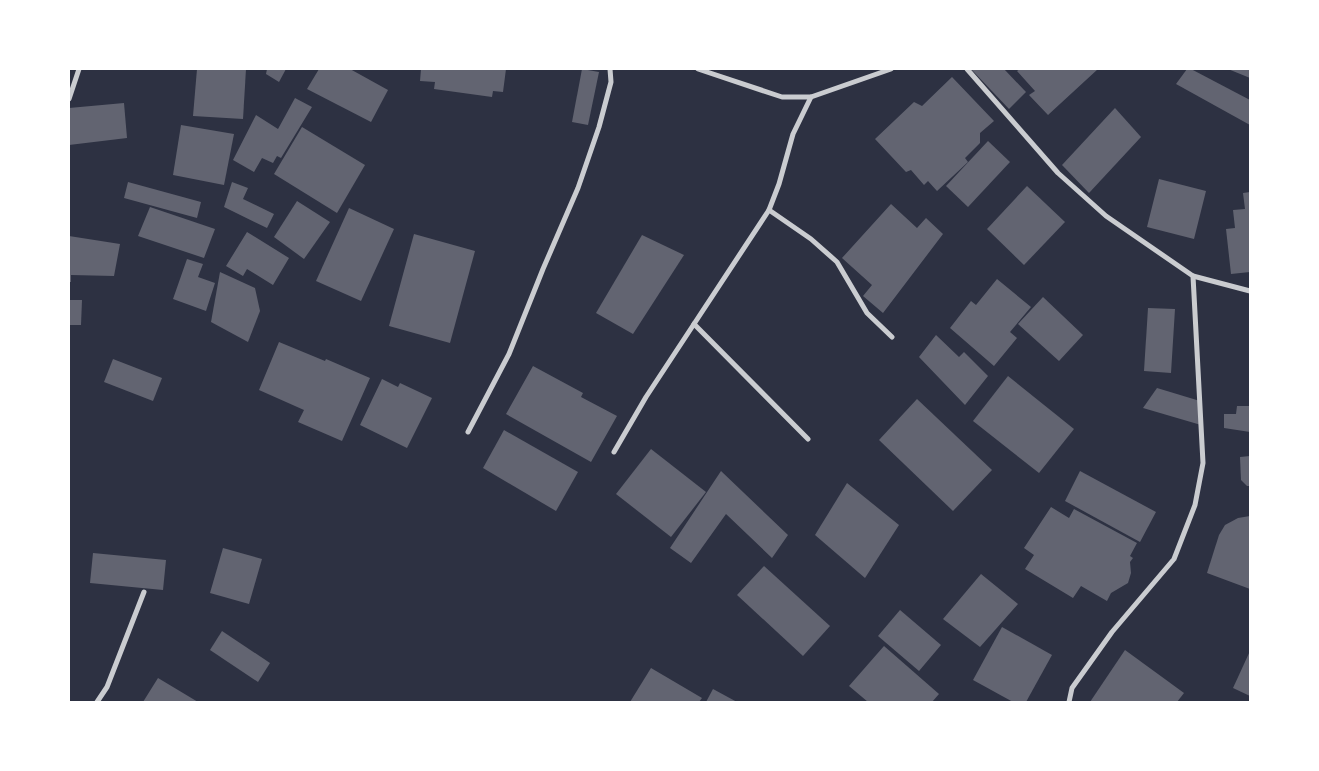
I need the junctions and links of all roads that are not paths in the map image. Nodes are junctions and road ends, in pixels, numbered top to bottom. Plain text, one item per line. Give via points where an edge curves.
1 (80, 69) edge
2 (610, 69) edge
3 (698, 69) edge
4 (891, 69) edge
5 (967, 69) edge
6 (811, 97) junction
7 (69, 99) edge
8 (769, 210) junction
9 (1193, 276) junction
10 (1250, 291) edge
11 (694, 324) junction
12 (892, 337) dead end
13 (468, 432) dead end
14 (808, 440) dead end
15 (614, 452) dead end
16 (144, 592) dead end
17 (97, 702) edge
18 (1069, 702) edge

1 - 7 street
2 - 13 street via 611,82 599,127 578,188 509,354
3 - 6 street via 782,97
4 - 6 street
5 - 9 street via 1058,172 1106,216
6 - 8 street via 793,134
8 - 11 street
8 - 12 street via 811,238 837,262 867,313
9 - 10 street
9 - 18 street via 1203,463 1195,505 1174,559 1112,632 1072,688
11 - 14 street
11 - 15 street
16 - 17 street via 107,686

